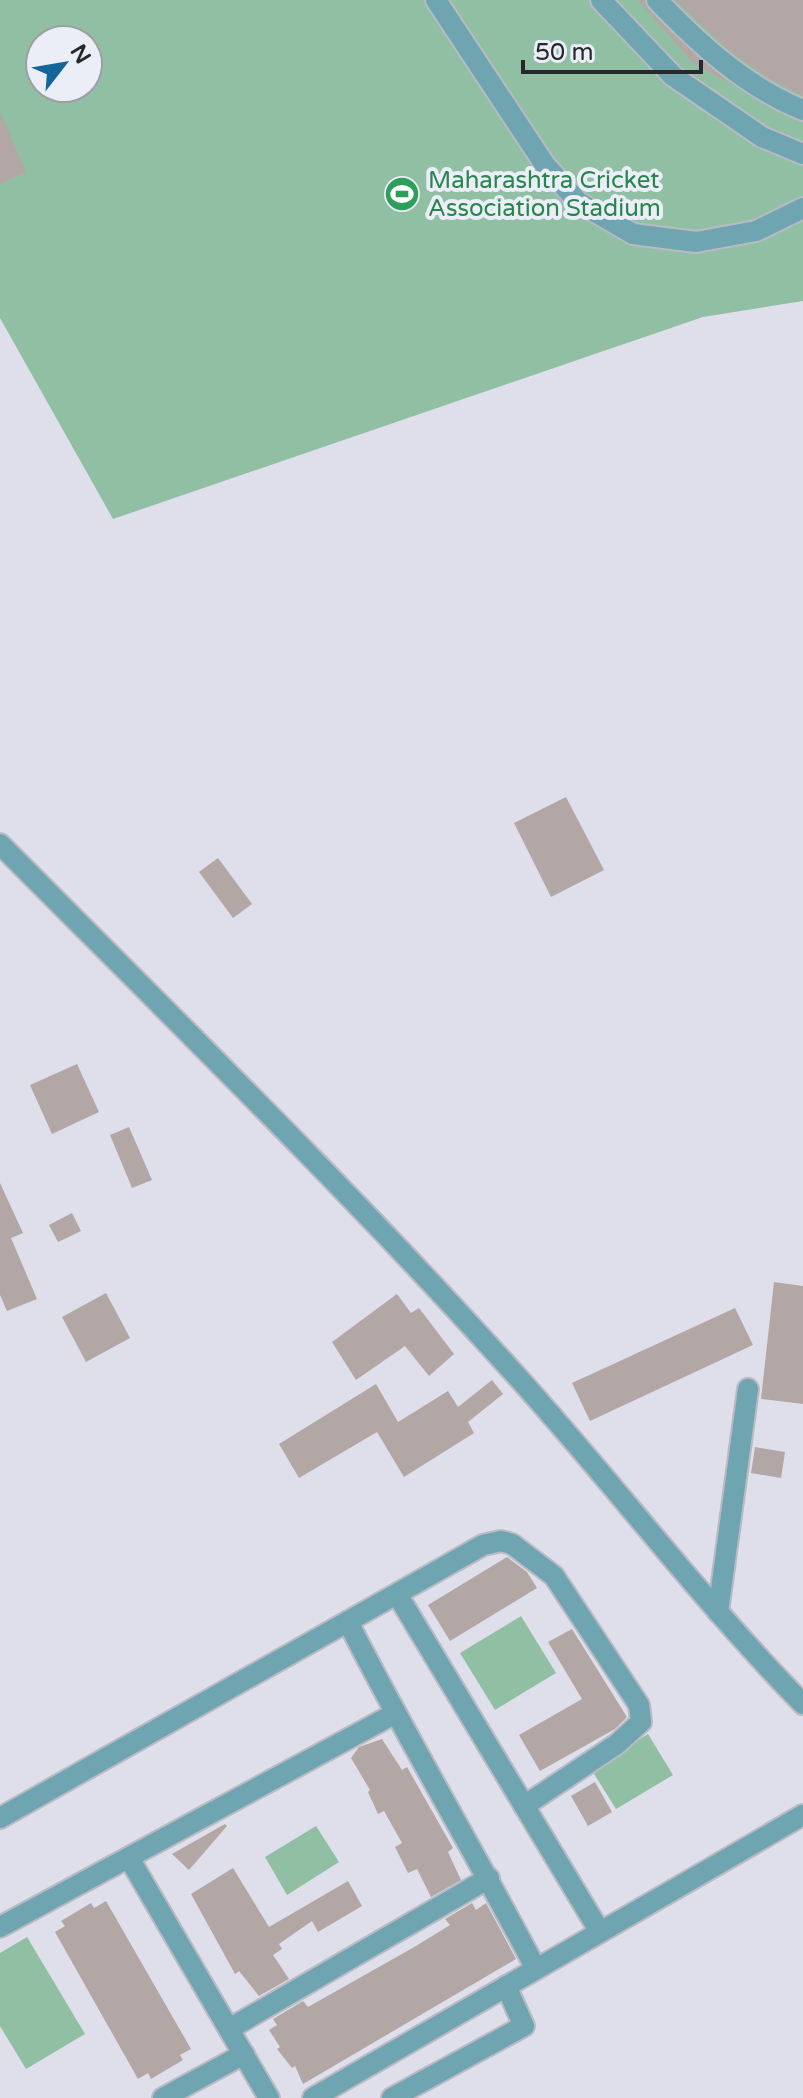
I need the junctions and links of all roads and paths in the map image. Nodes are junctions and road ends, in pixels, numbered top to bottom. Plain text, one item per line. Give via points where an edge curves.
1 (436, 0) edge
2 (601, 0) edge
3 (657, 0) edge
4 (803, 110) edge
5 (803, 154) edge
6 (803, 208) edge
7 (0, 844) edge
8 (748, 1389) dead end
9 (397, 1594) junction
10 (718, 1612) junction
11 (348, 1622) junction
12 (803, 1704) edge
13 (394, 1714) junction
14 (524, 1806) junction
15 (803, 1815) edge
16 (0, 1818) edge
17 (129, 1858) junction
18 (489, 1878) junction
19 (0, 1927) edge
20 (600, 1932) junction
21 (536, 1969) junction
22 (506, 1986) junction
23 (229, 2029) junction
24 (244, 2054) junction
25 (163, 2098) edge
26 (269, 2098) edge
27 (313, 2098) edge
28 (392, 2098) edge

1 - 6 street via 545,165 578,202 633,234 696,242 756,231
2 - 5 street via 673,76 762,137
3 - 4 street via 699,44
7 - 10 street via 351,1198 514,1373
8 - 10 street
9 - 11 street
9 - 14 street
9 - 14 street via 483,1545 512,1544 554,1576 639,1705 641,1722 617,1744
10 - 12 street
11 - 13 street
11 - 16 street
13 - 17 street
13 - 18 street
14 - 20 street
15 - 20 street
17 - 19 street
17 - 23 street
18 - 21 street
18 - 23 street
20 - 21 street
21 - 22 street
22 - 27 street
22 - 28 street via 524,2026
23 - 24 street
24 - 25 street
24 - 26 street

